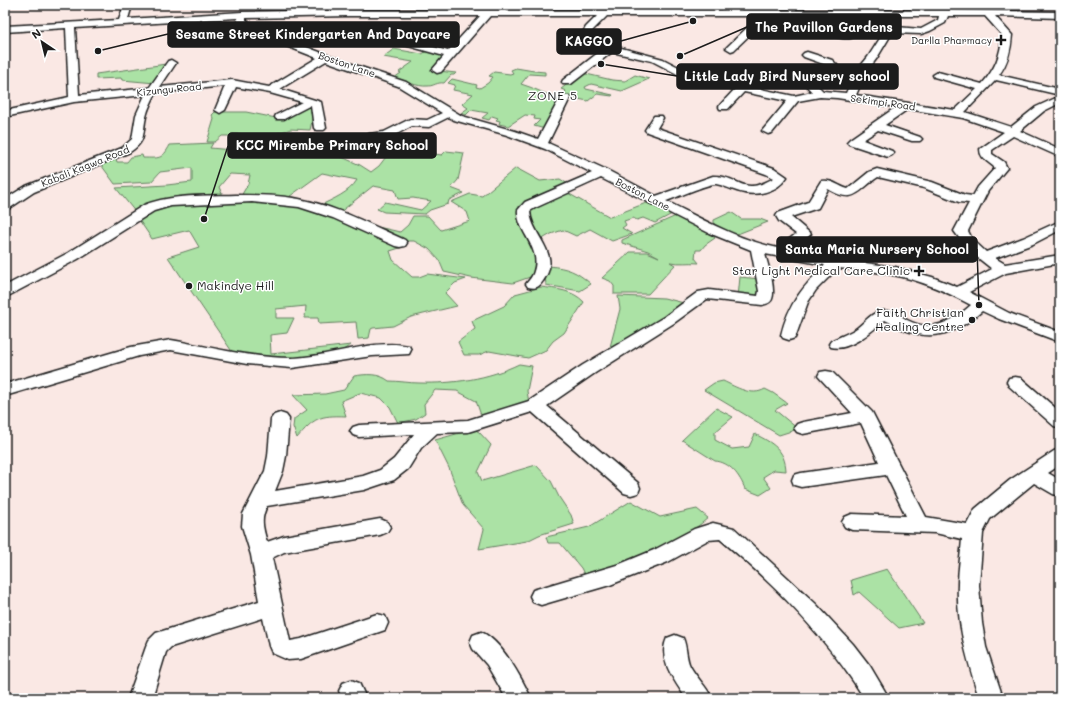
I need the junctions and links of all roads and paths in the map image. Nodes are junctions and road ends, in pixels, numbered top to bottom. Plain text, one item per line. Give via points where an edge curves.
1 (128, 5) edge
2 (219, 5) edge
3 (278, 5) edge
4 (363, 5) edge
5 (437, 5) edge
6 (534, 5) edge
7 (575, 5) edge
8 (649, 5) edge
9 (715, 5) edge
10 (1001, 5) edge
11 (486, 9) edge
12 (879, 9) edge
13 (924, 9) edge
14 (605, 10) edge
15 (949, 10) edge
16 (521, 12) junction
17 (567, 12) junction
18 (349, 13) junction
19 (429, 13) junction
20 (638, 13) junction
21 (707, 13) junction
22 (756, 13) junction
23 (848, 13) junction
24 (991, 14) junction
25 (242, 15) junction
26 (266, 15) junction
27 (1060, 15) edge
28 (216, 17) junction
29 (123, 21) junction
30 (70, 25) junction
31 (5, 29) edge
32 (836, 34) dead end
33 (390, 38) dead end
34 (611, 48) junction
35 (731, 48) dead end
36 (450, 55) junction
37 (807, 55) dead end
38 (325, 57) junction
39 (171, 62) dead end
40 (437, 70) dead end
41 (938, 75) dead end
42 (994, 77) junction
43 (567, 82) dead end
44 (232, 83) junction
45 (742, 88) junction
46 (984, 88) junction
47 (153, 90) junction
48 (271, 90) junction
49 (1060, 92) edge
50 (820, 94) junction
51 (850, 97) junction
52 (565, 98) dead end
53 (74, 99) junction
54 (794, 99) junction
55 (1060, 99) edge
56 (312, 101) junction
57 (907, 105) junction
58 (724, 107) dead end
59 (220, 110) dead end
60 (449, 113) junction
61 (958, 113) junction
62 (5, 114) edge
63 (280, 117) dead end
64 (658, 118) dead end
65 (876, 126) junction
66 (320, 128) dead end
67 (768, 131) dead end
68 (1013, 132) junction
69 (916, 139) dead end
70 (364, 144) dead end
71 (542, 144) junction
72 (888, 153) dead end
73 (1060, 153) edge
74 (603, 173) junction
75 (656, 200) junction
76 (976, 200) junction
77 (5, 205) edge
78 (1060, 225) edge
79 (400, 243) dead end
80 (757, 248) junction
81 (780, 253) junction
82 (985, 257) junction
83 (1060, 259) edge
84 (835, 263) junction
85 (998, 271) junction
86 (533, 284) dead end
87 (5, 292) edge
88 (958, 292) junction
89 (980, 304) junction
90 (789, 335) dead end
91 (1060, 337) edge
92 (837, 344) dead end
93 (403, 350) dead end
94 (826, 376) dead end
95 (1015, 382) dead end
96 (5, 390) edge
97 (535, 405) junction
98 (866, 416) junction
99 (280, 419) dead end
100 (1060, 422) edge
101 (432, 427) junction
102 (803, 428) dead end
103 (359, 431) dead end
104 (1060, 456) edge
105 (891, 467) junction
106 (1034, 474) junction
107 (801, 480) dead end
108 (631, 488) dead end
109 (1060, 489) edge
110 (261, 500) junction
111 (852, 522) dead end
112 (920, 524) junction
113 (380, 527) dead end
114 (974, 533) junction
115 (261, 555) junction
116 (541, 596) dead end
117 (271, 606) junction
118 (377, 623) dead end
119 (481, 642) dead end
120 (675, 645) dead end
121 (140, 698) edge
122 (519, 698) edge
123 (700, 698) edge
124 (877, 698) edge
125 (991, 698) edge

1 - 29 street
2 - 28 street
3 - 26 street
4 - 18 street
5 - 19 street
6 - 16 street
7 - 17 street
8 - 20 street
9 - 21 street
10 - 24 street
11 - 16 street
11 - 19 street via 473,12
11 - 36 street
12 - 13 street
12 - 23 street
13 - 15 street
14 - 17 street
14 - 20 street
14 - 34 street, Sekimpi Road via 586,36 591,42
15 - 24 street
15 - 51 street via 942,21 924,31 888,31 872,58 860,72
16 - 17 street
18 - 19 street
18 - 26 street
20 - 21 street
21 - 22 street
22 - 23 street
22 - 35 street via 760,20
23 - 32 street via 862,21 851,35
24 - 27 street
24 - 42 street via 1007,36 1006,51
25 - 26 street
25 - 28 street
25 - 38 street, Boston Lane via 242,21 254,30
28 - 29 street
29 - 30 street
30 - 31 street
30 - 53 street
33 - 36 street
34 - 43 street
34 - 45 street, Sekimpi Road via 657,59 691,77
36 - 40 street
37 - 50 street via 832,65 808,82
38 - 48 street
38 - 60 street, Boston Lane via 402,84
39 - 47 street
41 - 46 street
42 - 46 street
42 - 49 street
44 - 47 street, Kizungu Road
44 - 48 street, Kizungu Road
44 - 59 street
45 - 54 street, Sekimpi Road
45 - 58 street
46 - 61 street
47 - 53 street, Kizungu Road
47 - 77 street, Kabali Kagwa Road via 141,114 138,140 135,144 126,150 30,188
48 - 56 street, Kizungu Road
50 - 51 street, Sekimpi Road
50 - 54 street, Sekimpi Road
51 - 57 street, Sekimpi Road
52 - 71 street
53 - 62 street, Kizungu Road
54 - 67 street
55 - 68 street via 1040,109
56 - 63 street
56 - 66 street via 318,105
57 - 61 street, Sekimpi Road
57 - 65 street
60 - 70 street via 429,124 410,122 387,135 373,136
60 - 71 street, Boston Lane
61 - 68 street, Sekimpi Road
64 - 75 street via 651,130 781,177 762,189 751,192 712,180
65 - 69 street
65 - 72 street via 854,141
68 - 73 street, Sekimpi Road
68 - 76 street via 986,149 986,155 1001,168
71 - 74 street, Boston Lane
74 - 75 street, Boston Lane
74 - 86 street via 524,210 524,217 542,256 542,272
75 - 80 street, Boston Lane via 714,230
76 - 81 street via 963,199 928,185 877,172 851,193 825,184 813,205 783,216 804,234
76 - 82 street via 961,231 965,239
78 - 82 street via 1028,241
79 - 87 street via 321,209 299,203 256,199 171,202 149,208 73,256
80 - 81 street, Boston Lane
80 - 97 street via 766,291 765,299 754,301 703,295
81 - 84 street, Boston Lane
82 - 85 street
83 - 85 street
84 - 88 street, Boston Lane via 895,271
84 - 90 street via 803,296 794,314
85 - 88 street
88 - 89 street, Boston Lane
89 - 91 street, Boston Lane via 1024,325
89 - 92 street via 963,321 936,331 917,330 882,315 860,333
93 - 96 street via 368,351 291,363 244,358 171,345 161,346
94 - 98 street
95 - 100 street
97 - 101 street via 468,426
97 - 108 street
98 - 102 street
98 - 105 street
99 - 110 street via 274,471
101 - 103 street
101 - 110 street via 415,444 405,460 387,475 364,482
104 - 106 street
105 - 107 street
105 - 112 street
106 - 109 street
106 - 114 street via 982,514
110 - 115 street via 253,514 252,526
111 - 112 street
112 - 114 street
113 - 115 street via 284,544
114 - 125 street via 968,585 971,623 975,647
115 - 117 street
116 - 124 street via 595,581 677,548 711,530 718,530 727,534 787,587 822,623 850,657
117 - 118 street via 280,646 289,650 301,649
117 - 121 street via 170,637 159,643
119 - 122 street via 495,658
120 - 123 street via 679,669

